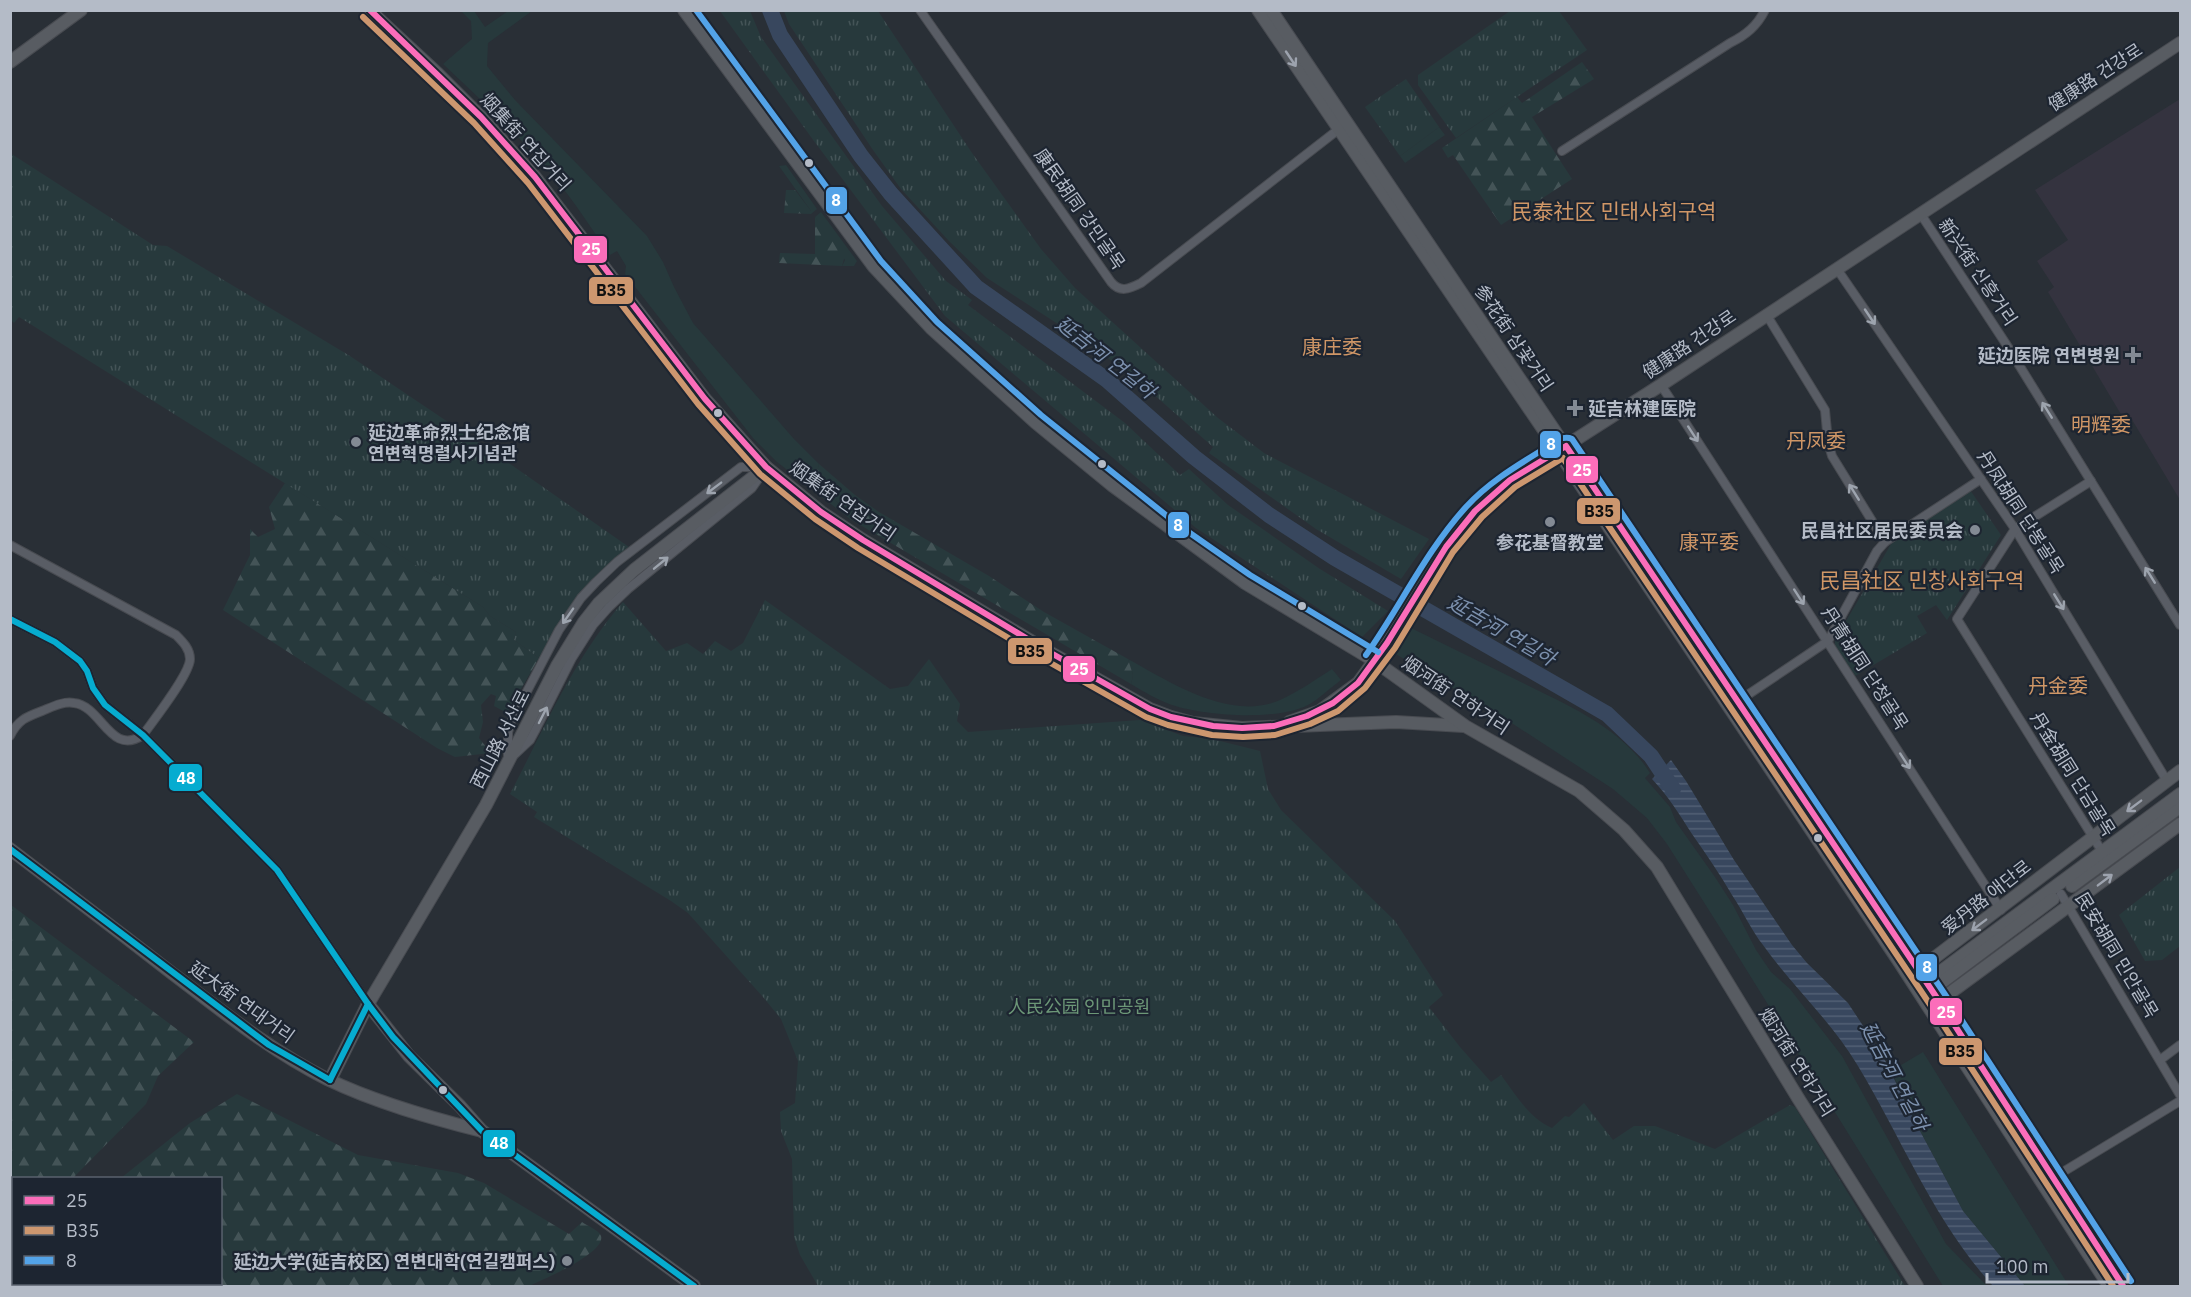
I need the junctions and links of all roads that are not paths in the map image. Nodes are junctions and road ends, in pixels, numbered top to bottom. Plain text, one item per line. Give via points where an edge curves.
1 (81, 10) edge
2 (369, 10) edge
3 (684, 10) edge
4 (920, 10) edge
5 (1258, 10) edge
6 (1271, 10) edge
7 (1765, 10) edge
8 (2181, 43) edge
9 (10, 62) edge
10 (1339, 129) junction
11 (1562, 151) dead end
12 (1920, 213) junction
13 (1837, 268) junction
14 (1766, 314) junction
15 (1660, 385) junction
16 (1562, 448) junction
17 (766, 467) junction
18 (1981, 479) junction
19 (2091, 481) junction
20 (2015, 529) junction
21 (1885, 542) junction
22 (10, 545) edge
23 (10, 619) edge
24 (2181, 625) edge
25 (1828, 641) junction
26 (1373, 660) junction
27 (1737, 702) junction
28 (1274, 726) junction
29 (1465, 726) junction
30 (143, 735) junction
31 (10, 736) edge
32 (2181, 771) edge
33 (2168, 781) junction
34 (2181, 794) edge
35 (2181, 807) edge
36 (2181, 824) edge
37 (2093, 837) junction
38 (10, 849) edge
39 (2103, 853) junction
40 (2061, 894) junction
41 (2069, 907) junction
42 (2001, 909) junction
43 (1917, 971) junction
44 (1924, 990) junction
45 (1939, 1001) junction
46 (368, 1004) junction
47 (2181, 1045) edge
48 (2160, 1060) junction
49 (330, 1080) junction
50 (2181, 1095) edge
51 (2181, 1101) edge
52 (482, 1131) junction
53 (2053, 1178) junction
54 (694, 1287) edge
55 (1917, 1287) edge
56 (2109, 1287) edge
57 (2123, 1287) edge

1 - 9 main road
2 - 17 main road, 烟集街 연집거리 via 438,74 535,177 705,399
3 - 26 main road, 烟河街 연하거리 via 874,267 931,328 1035,422 1163,524 1245,584
4 - 10 street, 康民胡同 강민골목 via 1119,289 1141,283
5 -> 10 main road, 参花街 삼꽃거리
6 - 16 main road, 参花街 삼꽃거리
7 - 11 street via 1746,34
8 - 12 main road, 健康路 건강로
10 - 16 main road, 参花街 삼꽃거리
12 - 13 main road, 健康路 건강로
19 -> 12 street, 新兴街 신흥거리
13 - 14 main road, 健康路 건강로
13 -> 18 street, 丹凤胡同 단봉골목
14 - 15 main road, 健康路 건강로
21 -> 14 street via 1832,456 1825,410
15 - 16 main road, 健康路 건강로
15 -> 25 street, 丹青胡同 단청골목
16 - 26 main road, 健康路 건강로 via 1500,488 1475,511 1446,547
16 - 27 main road, 参花街 삼꽃거리
16 - 44 main road, 参花街 삼꽃거리 via 1900,963
17 - 28 main road, 烟集街 연집거리 via 863,540 1150,709 1192,723 1242,728
17 - 46 main road, 西山路 서산로 via 634,570 599,603 569,643 453,862
18 - 20 street, 丹凤胡同 단봉골목
18 - 21 street
19 - 20 street
24 -> 19 street, 新兴街 신흥거리
20 -> 33 street, 丹凤胡同 단봉골목
20 - 37 street, 丹金胡同 단금골목 via 1957,619
21 - 25 street
22 - 30 street via 176,635 186,645 190,660 185,674
23 - 30 street via 55,642 80,661 105,705
25 - 27 street
25 -> 42 street, 丹青胡同 단청골목
26 - 28 main road, 健康路 건강로 via 1358,683 1333,703
26 - 29 main road, 烟河街 연하거리
27 - 43 main road, 参花街 삼꽃거리
28 - 29 main road, 烟集街 연집거리 via 1407,722
29 - 55 main road, 烟河街 연하거리 via 1579,791 1614,819 1657,867
30 - 31 street via 124,741 85,706 64,703 22,718
30 - 46 street via 278,870
32 - 33 main road, 爱丹路 애단로
33 -> 37 main road, 爱丹路 애단로
34 - 39 main road, 爱丹路 애단로
35 - 40 main road
41 -> 36 main road
37 - 39 street, 丹金胡同 단금골목
37 - 42 main road, 爱丹路 애단로
38 - 49 main road, 延大街 연대거리 via 269,1045
39 - 44 main road, 爱丹路 애단로
40 - 41 street, 民安胡同 민안골목
40 - 44 main road
41 - 45 main road
41 - 48 street, 民安胡同 민안골목
42 -> 43 main road, 爱丹路 애단로
43 - 44 main road, 参花街 삼꽃거리
44 - 45 main road, 参花街 삼꽃거리
44 - 56 main road, 参花街 삼꽃거리
45 - 53 main road, 参花街 삼꽃거리
46 - 49 main road, 西山路 서산로
46 - 52 main road, 延大街 연대거리 via 409,1056
47 - 48 street
48 - 50 street, 民安胡同 민안골목
49 - 52 main road, 延大街 연대거리 via 430,1118
51 - 53 street
52 - 54 main road, 延大街 연대거리
53 - 57 main road, 参花街 삼꽃거리

